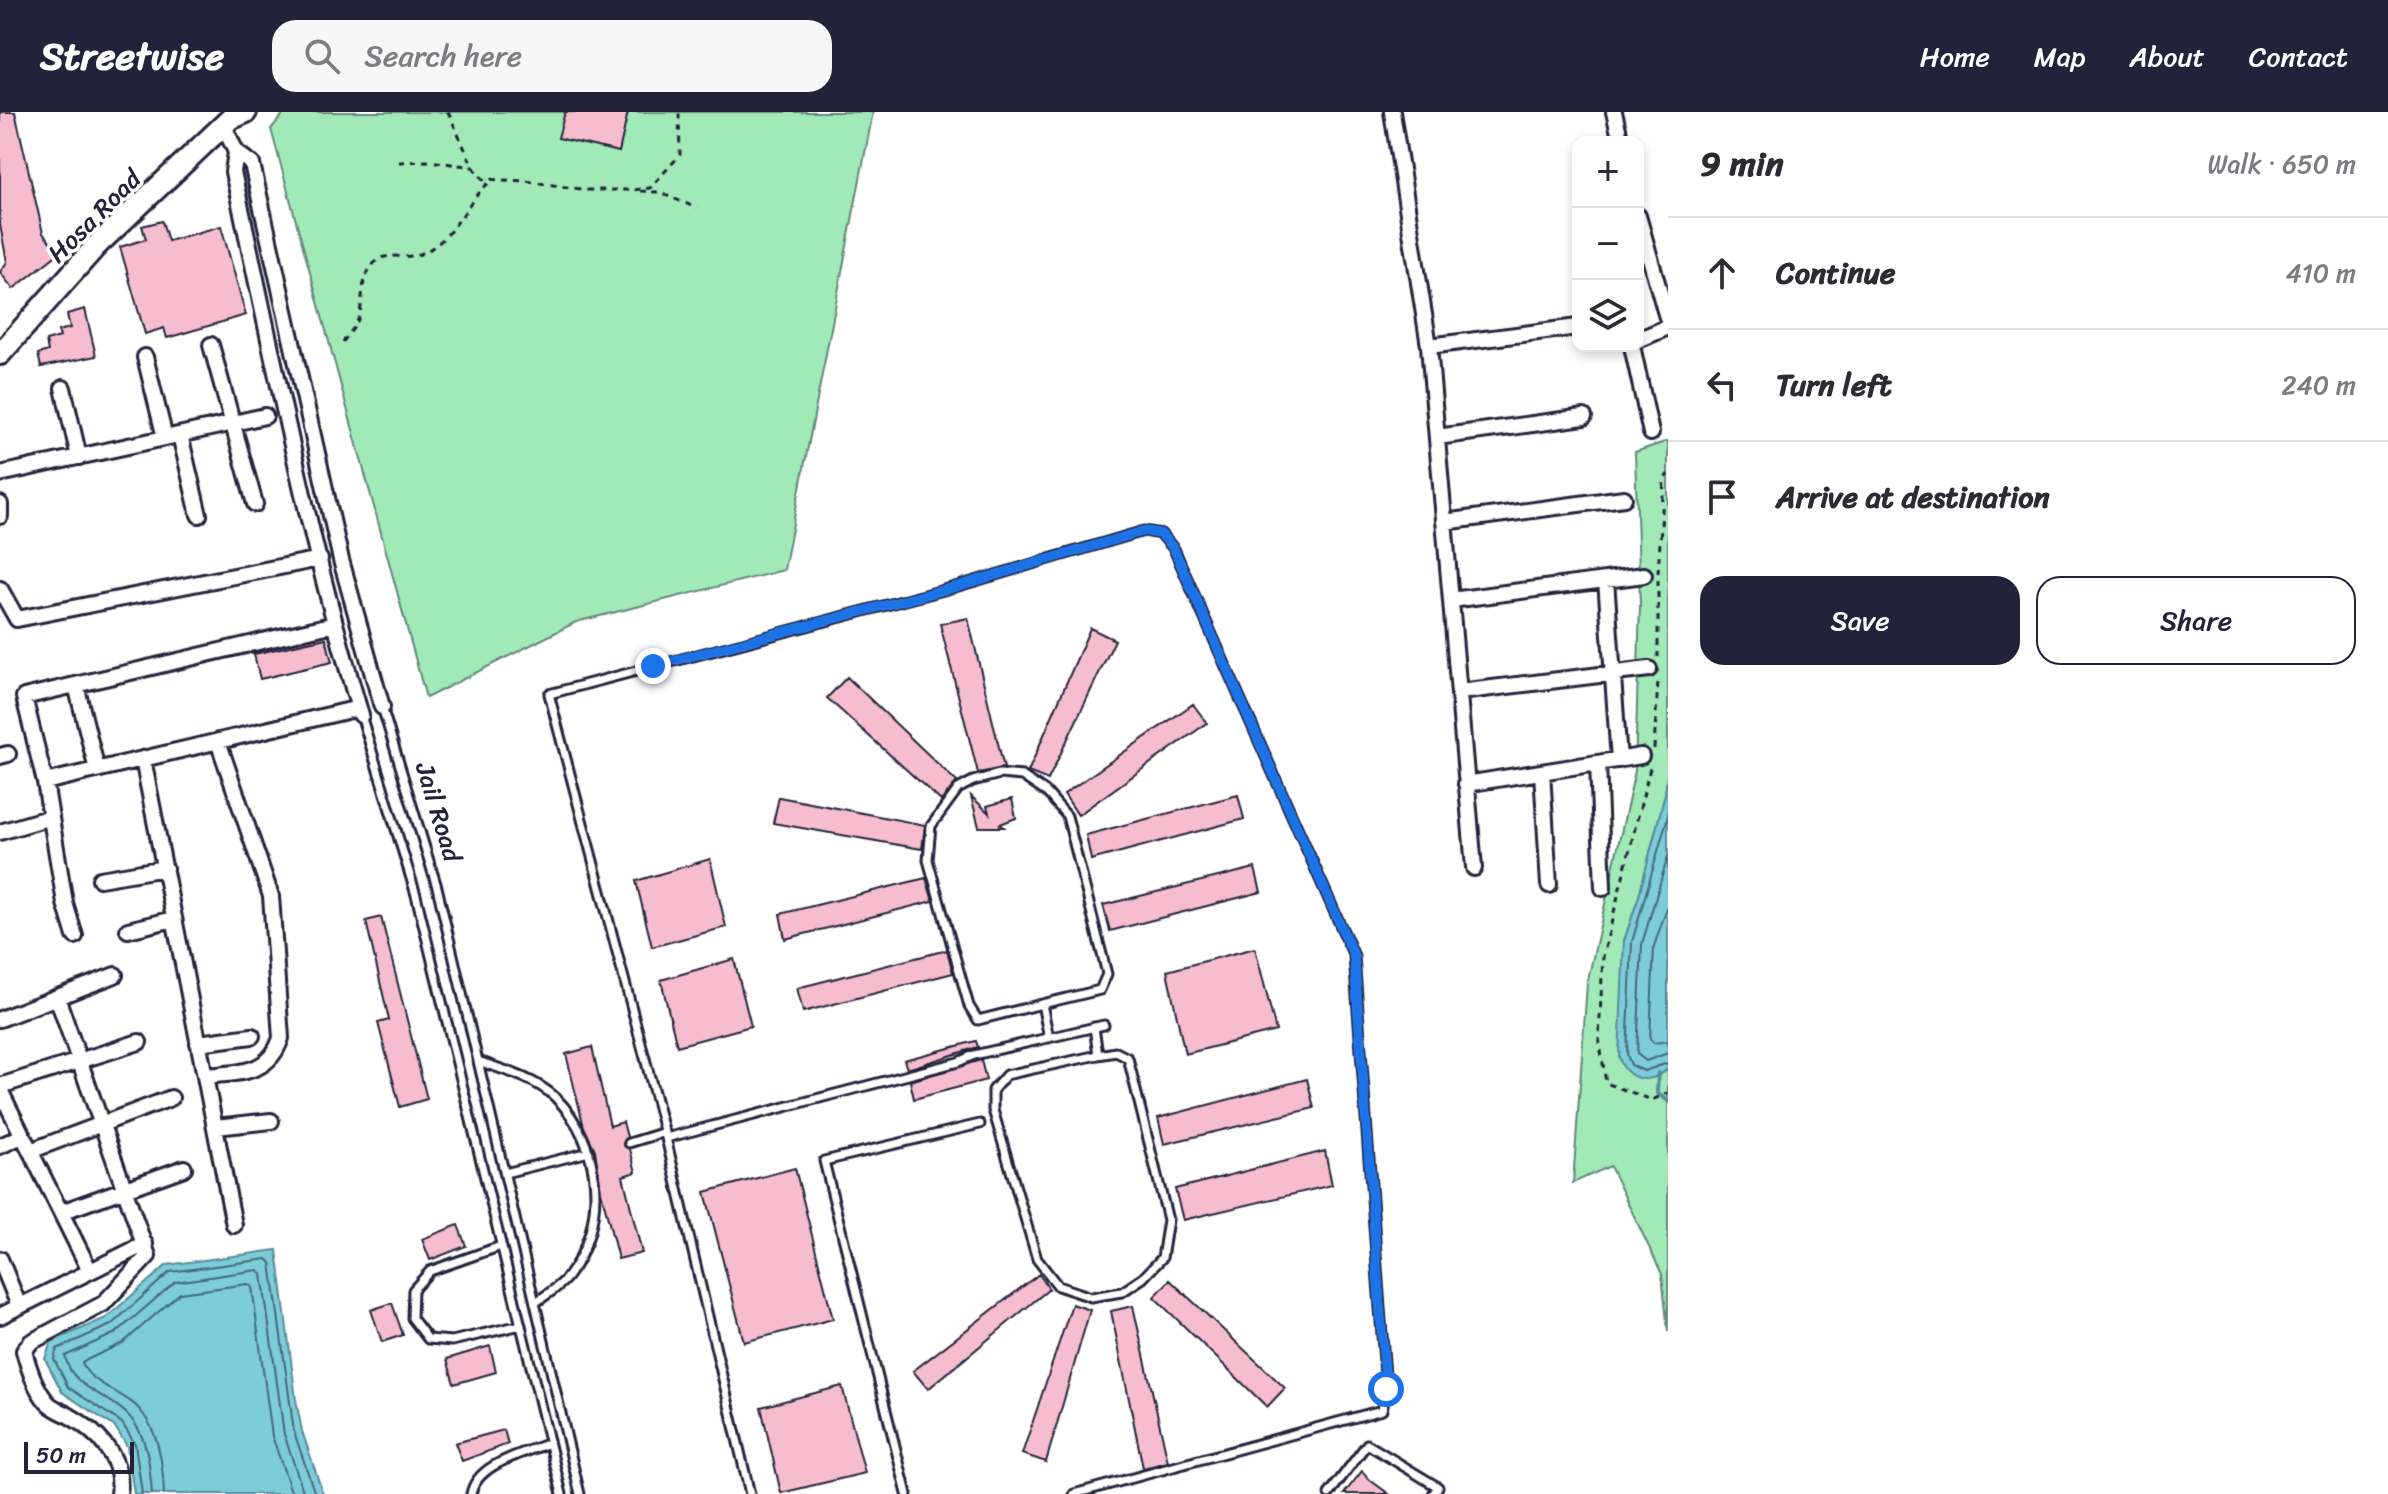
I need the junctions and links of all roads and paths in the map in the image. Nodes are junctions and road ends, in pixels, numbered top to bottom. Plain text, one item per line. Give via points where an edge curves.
1 (448, 112) edge
2 (679, 112) edge
3 (1392, 112) edge
4 (1614, 112) edge
5 (233, 117) edge
6 (1620, 136) edge
7 (236, 152) junction
8 (399, 162) dead end
9 (473, 167) junction
10 (492, 180) junction
11 (632, 190) junction
12 (697, 208) dead end
13 (1644, 238) edge
14 (1668, 324) edge
15 (1572, 328) edge
16 (1644, 337) edge
17 (343, 342) dead end
18 (211, 345) dead end
19 (1, 346) edge
20 (1429, 346) junction
21 (1633, 352) edge
22 (145, 357) dead end
23 (63, 388) dead end
24 (265, 416) dead end
25 (1584, 417) dead end
26 (233, 423) junction
27 (1651, 433) dead end
28 (172, 436) junction
29 (1437, 437) junction
30 (79, 457) junction
31 (0, 474) edge
32 (1668, 474) edge
33 (1624, 498) dead end
34 (0, 504) edge
35 (255, 504) dead end
36 (199, 515) dead end
37 (0, 516) edge
38 (1444, 522) junction
39 (320, 559) junction
40 (1644, 575) dead end
41 (1606, 580) junction
42 (0, 589) edge
43 (1451, 600) junction
44 (335, 624) junction
45 (1655, 670) junction
46 (1613, 673) junction
47 (76, 685) junction
48 (1459, 692) junction
49 (382, 707) joint
50 (360, 711) junction
51 (218, 741) junction
52 (1641, 756) dead end
53 (143, 759) junction
54 (1619, 760) junction
55 (1598, 763) junction
56 (97, 770) junction
57 (1542, 772) junction
58 (45, 782) junction
59 (1466, 784) junction
60 (51, 817) junction
61 (0, 832) edge
62 (165, 868) junction
63 (1474, 868) dead end
64 (100, 879) dead end
65 (1549, 885) dead end
66 (1603, 888) dead end
67 (174, 919) junction
68 (128, 930) dead end
69 (75, 936) dead end
70 (115, 975) dead end
71 (57, 997) junction
72 (1042, 1004) junction
73 (0, 1019) edge
74 (1104, 1025) dead end
75 (1094, 1027) junction
76 (252, 1036) dead end
77 (1049, 1038) junction
78 (139, 1042) dead end
79 (198, 1043) junction
80 (1098, 1055) junction
81 (78, 1061) junction
82 (478, 1061) junction
83 (206, 1076) junction
84 (0, 1088) edge
85 (1668, 1093) edge
86 (171, 1098) dead end
87 (271, 1121) dead end
88 (980, 1124) dead end
89 (101, 1125) junction
90 (216, 1127) junction
91 (666, 1135) junction
92 (22, 1136) junction
93 (629, 1143) dead end
94 (0, 1146) edge
95 (30, 1151) junction
96 (589, 1152) junction
97 (184, 1168) dead end
98 (505, 1173) junction
99 (125, 1189) junction
100 (61, 1212) junction
101 (234, 1225) dead end
102 (145, 1244) junction
103 (501, 1246) junction
104 (0, 1259) edge
105 (90, 1271) junction
106 (535, 1303) junction
107 (19, 1306) junction
108 (0, 1316) edge
109 (521, 1325) junction
110 (549, 1443) junction
111 (119, 1494) edge
112 (471, 1494) edge
113 (562, 1494) edge
114 (580, 1494) edge
115 (750, 1494) edge
116 (907, 1494) edge
117 (1074, 1494) edge
118 (1329, 1494) edge
119 (1433, 1494) edge

1 - 9 path
2 - 11 path via 680,155 650,188
3 - 20 street
4 - 6 street
5 - 7 street
5 - 19 main road, Hosa Road via 96,246
7 - 39 street via 233,172
7 - 49 street, Jail Road via 252,164 341,560
8 - 9 path
9 - 10 path via 483,179
10 - 11 path
10 - 17 path via 475,194 455,228 436,243 420,254 389,254 366,274 359,320
11 - 12 path via 658,192
13 - 14 street
14 - 16 street
15 - 20 street
18 - 26 street
20 - 29 street
21 - 27 street
22 - 28 street
23 - 30 street
24 - 26 street
25 - 29 street
26 - 28 street
26 - 35 street
28 - 30 street
28 - 36 street
29 - 38 street
30 - 31 street
32 - 45 path via 1658,531
33 - 38 street
34 - 37 street
38 - 43 street
39 - 42 street via 17,619
39 - 44 street
40 - 41 street
41 - 43 street
41 - 46 street
43 - 48 street
44 - 47 street
44 - 50 street
45 - 46 street
45 - 85 path via 1655,745 1603,956 1599,1038 1606,1083 1652,1100
46 - 48 street
46 - 54 street
47 - 56 street
47 - 58 street via 24,697
48 - 59 street
49 - 82 lane, Jail Road via 437,887
50 - 51 street
50 - 103 lane via 416,895
51 - 53 street
51 - 83 street via 271,896 281,1038 272,1060 258,1069
52 - 54 street
53 - 56 street
53 - 62 street
54 - 55 street
55 - 57 street
55 - 66 street
56 - 58 street
57 - 59 street
57 - 65 street
58 - 60 street
59 - 63 street
60 - 61 street
60 - 69 street
62 - 64 street
62 - 67 street
67 - 68 street
67 - 79 street
70 - 71 street
71 - 73 street
71 - 81 street
72 - 72 lane via 978,1020 969,1006 928,860 931,826 958,789 1000,774 1022,776 1067,816 1107,974 1100,990
72 - 77 lane
74 - 75 lane
75 - 77 lane
75 - 80 lane
76 - 79 street
77 - 91 lane
78 - 81 street
79 - 83 street
80 - 80 lane via 1116,1052 1128,1058 1168,1220 1162,1258 1143,1278 1122,1292 1091,1297 1058,1286 1037,1259 993,1110 993,1090 1006,1075
81 - 84 street
81 - 89 street
82 - 96 lane via 521,1075 553,1096 578,1124
82 - 98 lane, Jail Road
83 - 90 street
84 - 92 street
86 - 89 street
87 - 90 street
88 - 116 lane via 824,1161
89 - 95 street
89 - 99 street
90 - 101 street
91 - 93 lane
91 - 115 lane
91 - 117 lane via 549,694 955,587 1144,531 1161,534 1174,549 1354,956 1386,1389 1382,1410
92 - 94 street
92 - 95 street
95 - 100 street
96 - 98 lane
96 - 106 lane via 597,1198 587,1240 568,1277
97 - 99 street
98 - 106 lane, Jail Road
99 - 100 street
99 - 102 street
100 - 105 street
102 - 105 street
102 - 111 street via 148,1256 103,1304 31,1342 24,1351 48,1404 104,1442 114,1462
103 - 109 lane
103 - 109 lane via 430,1271 413,1290 412,1318 428,1339 452,1341
104 - 107 street
105 - 107 street
106 - 114 lane, Jail Road
107 - 108 street
109 - 110 lane
110 - 112 lane via 489,1468 473,1481
110 - 113 lane
118 - 119 lane via 1367,1444 1438,1487

